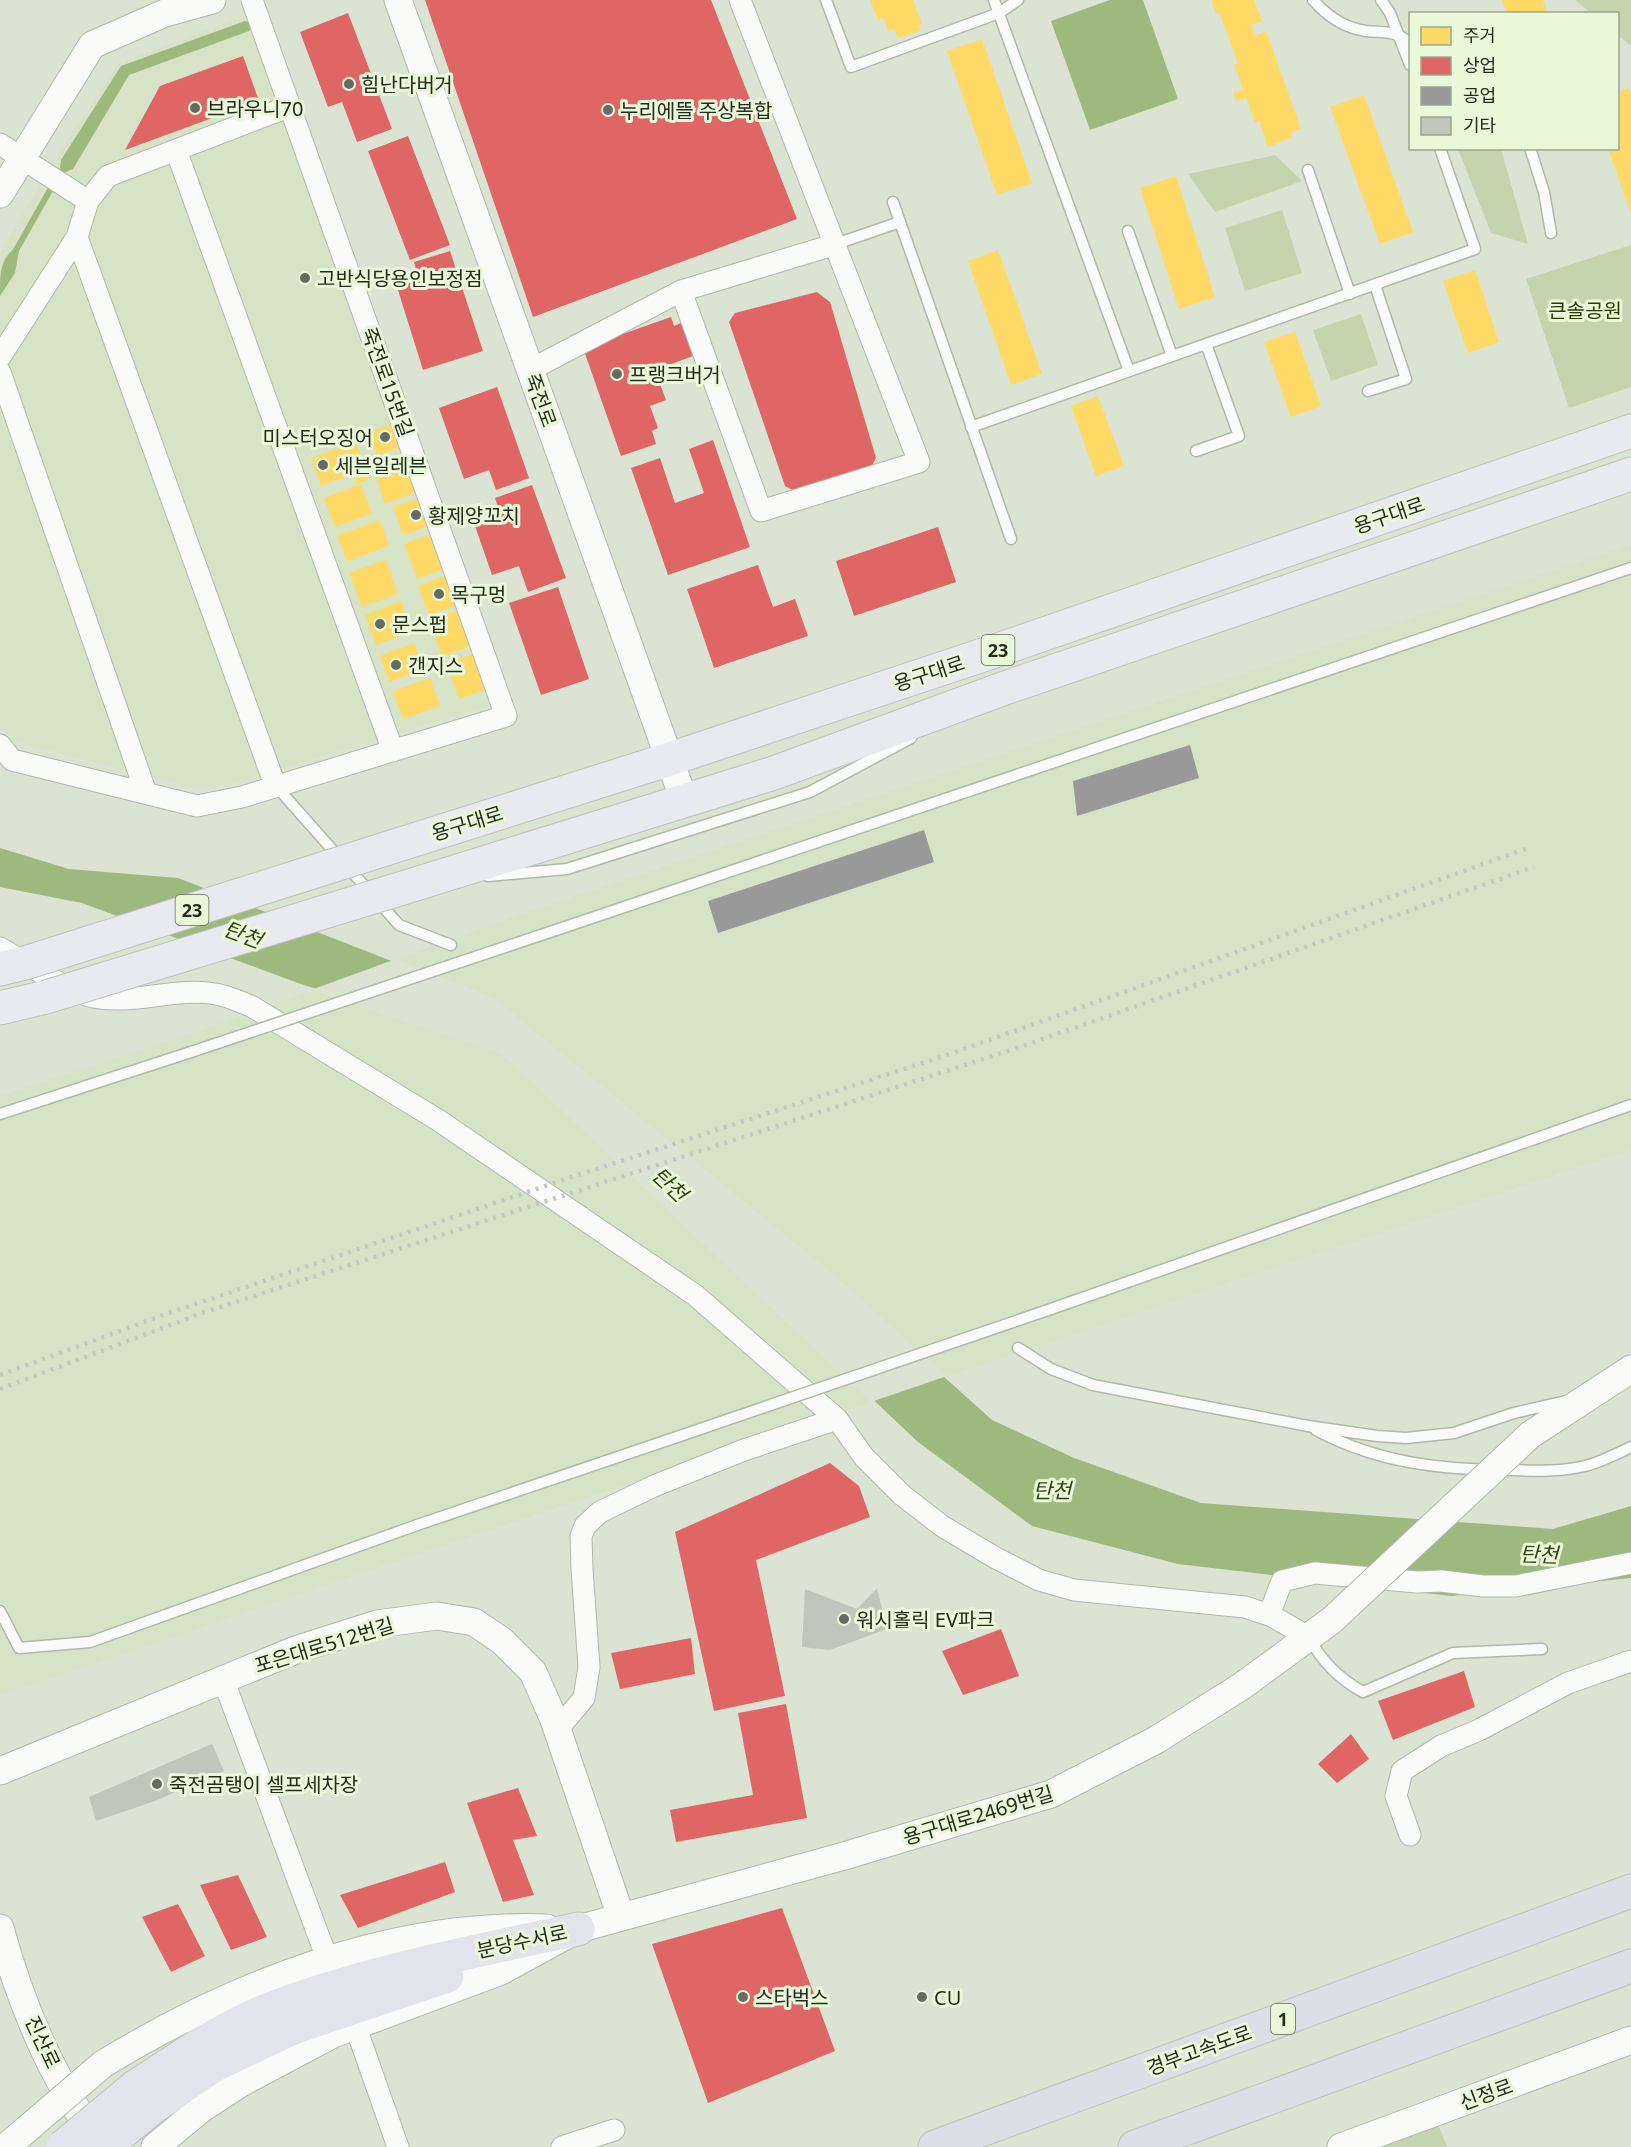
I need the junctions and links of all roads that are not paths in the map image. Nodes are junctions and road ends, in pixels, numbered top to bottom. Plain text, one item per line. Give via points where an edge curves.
1 (212, 0) edge
2 (252, 0) edge
3 (398, 0) edge
4 (740, 0) edge
5 (826, 0) edge
6 (994, 0) edge
7 (1018, 0) edge
8 (1313, 0) edge
9 (1381, 0) edge
10 (999, 13) junction
11 (1399, 33) junction
12 (1409, 42) edge
13 (1409, 62) edge
14 (288, 107) junction
15 (176, 150) junction
16 (1441, 150) edge
17 (1531, 150) edge
18 (10, 151) edge
19 (1308, 170) dead end
20 (0, 194) edge
21 (84, 199) junction
22 (892, 202) dead end
23 (900, 222) junction
24 (1128, 231) dead end
25 (1551, 233) dead end
26 (78, 237) junction
27 (833, 245) junction
28 (1375, 285) junction
29 (681, 291) junction
30 (1350, 294) junction
31 (1206, 344) junction
32 (1172, 356) junction
33 (0, 357) edge
34 (530, 370) junction
35 (1129, 371) junction
36 (0, 372) edge
37 (1368, 392) dead end
38 (971, 427) junction
39 (1631, 430) edge
40 (1196, 451) dead end
41 (1631, 474) edge
42 (1011, 539) dead end
43 (1631, 568) edge
44 (1005, 688) junction
45 (0, 745) edge
46 (393, 750) junction
47 (670, 759) junction
48 (275, 785) junction
49 (146, 793) junction
50 (684, 800) junction
51 (418, 883) junction
52 (451, 945) dead end
53 (8, 960) edge
54 (0, 1008) edge
55 (1631, 1105) edge
56 (0, 1114) edge
57 (1018, 1348) dead end
58 (1631, 1369) edge
59 (1584, 1398) junction
60 (837, 1419) junction
61 (1308, 1426) junction
62 (1631, 1447) edge
63 (1631, 1563) edge
64 (0, 1611) edge
65 (1269, 1615) junction
66 (1308, 1637) junction
67 (1542, 1649) dead end
68 (1631, 1661) edge
69 (223, 1679) junction
70 (557, 1730) junction
71 (0, 1771) edge
72 (1410, 1835) dead end
73 (1631, 1891) edge
74 (621, 1917) junction
75 (0, 1928) edge
76 (578, 1929) junction
77 (328, 1961) junction
78 (1631, 1966) edge
79 (355, 2025) junction
80 (1631, 2040) edge
81 (143, 2098) junction
82 (614, 2130) dead end
83 (159, 2144) edge
84 (6, 2147) edge
85 (63, 2147) edge
86 (105, 2147) edge
87 (398, 2147) edge
88 (561, 2147) edge
89 (935, 2147) edge
90 (1135, 2147) edge
91 (1341, 2147) edge

1 - 18 street via 165,13 92,45
2 - 14 street, 죽전로15번길
3 - 34 street, 죽전로
4 - 27 street
5 - 10 lane via 851,67
6 - 10 lane
7 - 10 lane
8 - 11 lane via 1324,12 1350,27
9 - 11 lane
10 - 35 lane
11 - 12 lane
11 - 13 lane
14 - 15 street
14 - 46 street, 죽전로15번길 via 506,716
15 - 21 street via 108,176
15 - 46 street
16 - 28 lane via 1475,249
17 - 25 lane
18 - 20 street
18 - 21 street
19 - 30 lane
21 - 26 street
22 - 23 lane
23 - 27 lane
23 - 38 lane
24 - 32 lane
26 - 33 street
26 - 48 street
27 - 29 street
27 - 29 street via 919,462 761,511
28 - 30 lane
28 - 37 lane via 1406,379
29 - 34 street
30 - 31 lane
31 - 32 lane
31 - 40 lane via 1239,436
32 - 35 lane
34 - 47 street, 죽전로
35 - 38 lane
36 - 49 street
38 - 42 lane
39 - 47 main road, 용구대로 / 23 via 992,652
41 - 44 main road, 용구대로 / 23
43 - 56 lane, bridge
44 - 50 main road, 용구대로 / 23 via 774,772
44 - 51 lane via 810,792 567,869
45 - 49 street, 죽전로15번길 via 12,760
46 - 48 street, 죽전로15번길
47 - 50 street, 죽전로
47 - 53 main road, 용구대로 / 23, bridge via 360,857
48 - 49 street, 죽전로15번길 via 242,797 196,806
48 - 52 lane via 399,925
50 - 51 main road, 용구대로 / 23
51 - 54 main road, 23, bridge
53 - 60 street via 91,997 118,1000 217,994 251,1006 438,1120 695,1295
55 - 64 lane, bridge via 90,1642 18,1648
57 - 61 lane via 1068,1377 1093,1385
58 - 59 street
59 - 61 lane via 1429,1437 1377,1436
59 - 66 street, 용구대로2469번길, bridge via 1530,1435 1332,1620
60 - 65 street via 864,1456 902,1495 951,1531 1039,1580 1074,1590 1245,1607
60 - 70 street via 654,1486 600,1512 585,1526 582,1547 589,1667 584,1698
61 - 62 lane via 1344,1445 1389,1459 1461,1470 1564,1470 1587,1466
63 - 65 street via 1516,1586 1316,1573 1282,1581
65 - 66 street
66 - 67 lane via 1325,1665 1363,1692 1452,1653
66 - 74 street, 용구대로2469번길 via 1242,1686 1156,1740 1051,1794
68 - 72 street via 1568,1683 1441,1746 1402,1771 1396,1796
69 - 70 street, 포은대로512번길 via 298,1649 377,1624 437,1616 474,1622 502,1641 533,1672
69 - 71 street, 포은대로512번길
69 - 77 street
70 - 74 street, 포은대로512번길
73 - 89 highway, 경부고속도로 / 1
74 - 76 street, 용구대로2469번길
75 - 86 street, 진산로 via 39,2037 78,2111
76 - 77 street via 498,1926 359,1950
76 - 79 street via 501,1971
76 - 81 highway, 분당수서로 via 292,2028
77 - 84 street, bridge via 210,2004 156,2032 104,2064
78 - 90 highway
79 - 83 street via 241,2083 201,2109
79 - 87 street
80 - 91 street, 신정로
81 - 85 highway, 분당수서로, bridge
81 - 86 highway, 분당수서로, bridge
82 - 88 street

